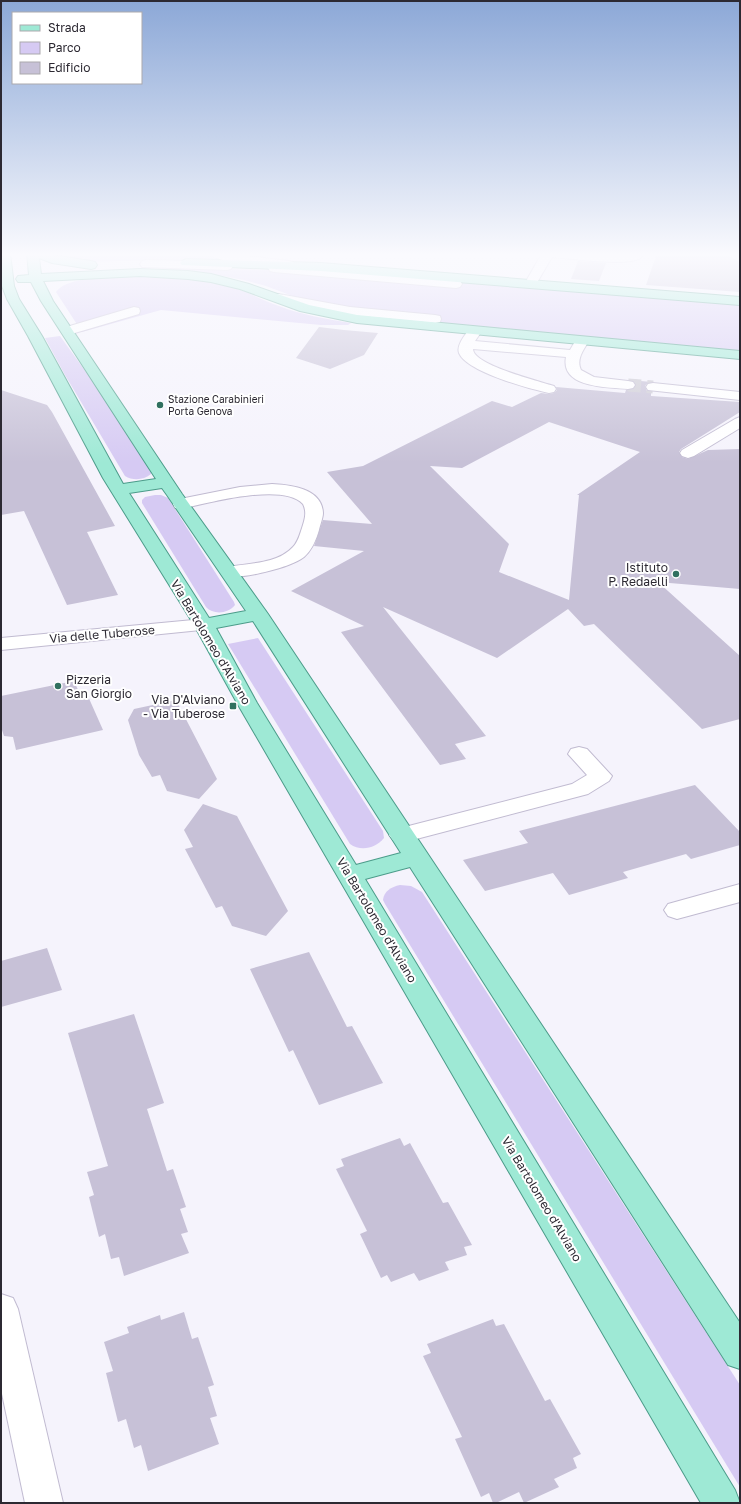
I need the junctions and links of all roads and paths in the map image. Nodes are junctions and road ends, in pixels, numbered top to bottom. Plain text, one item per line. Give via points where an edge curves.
1 (32, 323) edge
2 (42, 323) edge
3 (57, 323) edge
4 (73, 323) edge
5 (402, 323) edge
6 (64, 325) junction
7 (475, 330) junction
8 (41, 332) junction
9 (583, 340) junction
10 (467, 344) junction
11 (574, 354) junction
12 (740, 355) edge
13 (628, 385) tunnel mouth
14 (653, 387) tunnel mouth
15 (549, 389) dead end
16 (740, 396) edge
17 (740, 422) edge
18 (688, 453) dead end
19 (167, 482) junction
20 (118, 490) junction
21 (181, 504) junction
22 (229, 572) junction
23 (258, 614) junction
24 (204, 625) junction
25 (1, 644) edge
26 (579, 754) dead end
27 (408, 846) junction
28 (350, 875) junction
29 (740, 893) edge
30 (677, 910) dead end
31 (1, 1310) edge
32 (740, 1353) edge
33 (44, 1503) edge
34 (722, 1503) edge

1 - 8 main road, Via Bartolomeo d'Alviano
2 - 8 main road
3 - 6 main road
4 - 6 street
5 - 7 main road
6 - 8 main road
6 - 19 main road
7 - 9 main road
7 - 10 street
8 - 20 main road, Via Bartolomeo d'Alviano
9 - 11 street
9 - 12 main road
10 - 11 street
10 - 15 street via 467,355 475,363 503,375
11 - 13 street via 571,365 575,374 592,380
14 - 16 street
17 - 18 street
19 - 20 main road
19 - 21 main road
20 - 24 main road, Via Bartolomeo d'Alviano
21 - 22 main road
21 - 22 street via 269,490 298,493 308,498 315,511 300,552 278,562
22 - 23 main road
23 - 24 main road
23 - 27 main road
24 - 25 street, Via delle Tuberose
24 - 28 main road, Via Bartolomeo d'Alviano via 247,703
26 - 27 street via 601,776 580,789
27 - 28 main road
27 - 32 main road
28 - 34 main road, Via Bartolomeo d'Alviano
29 - 30 street
31 - 33 street

